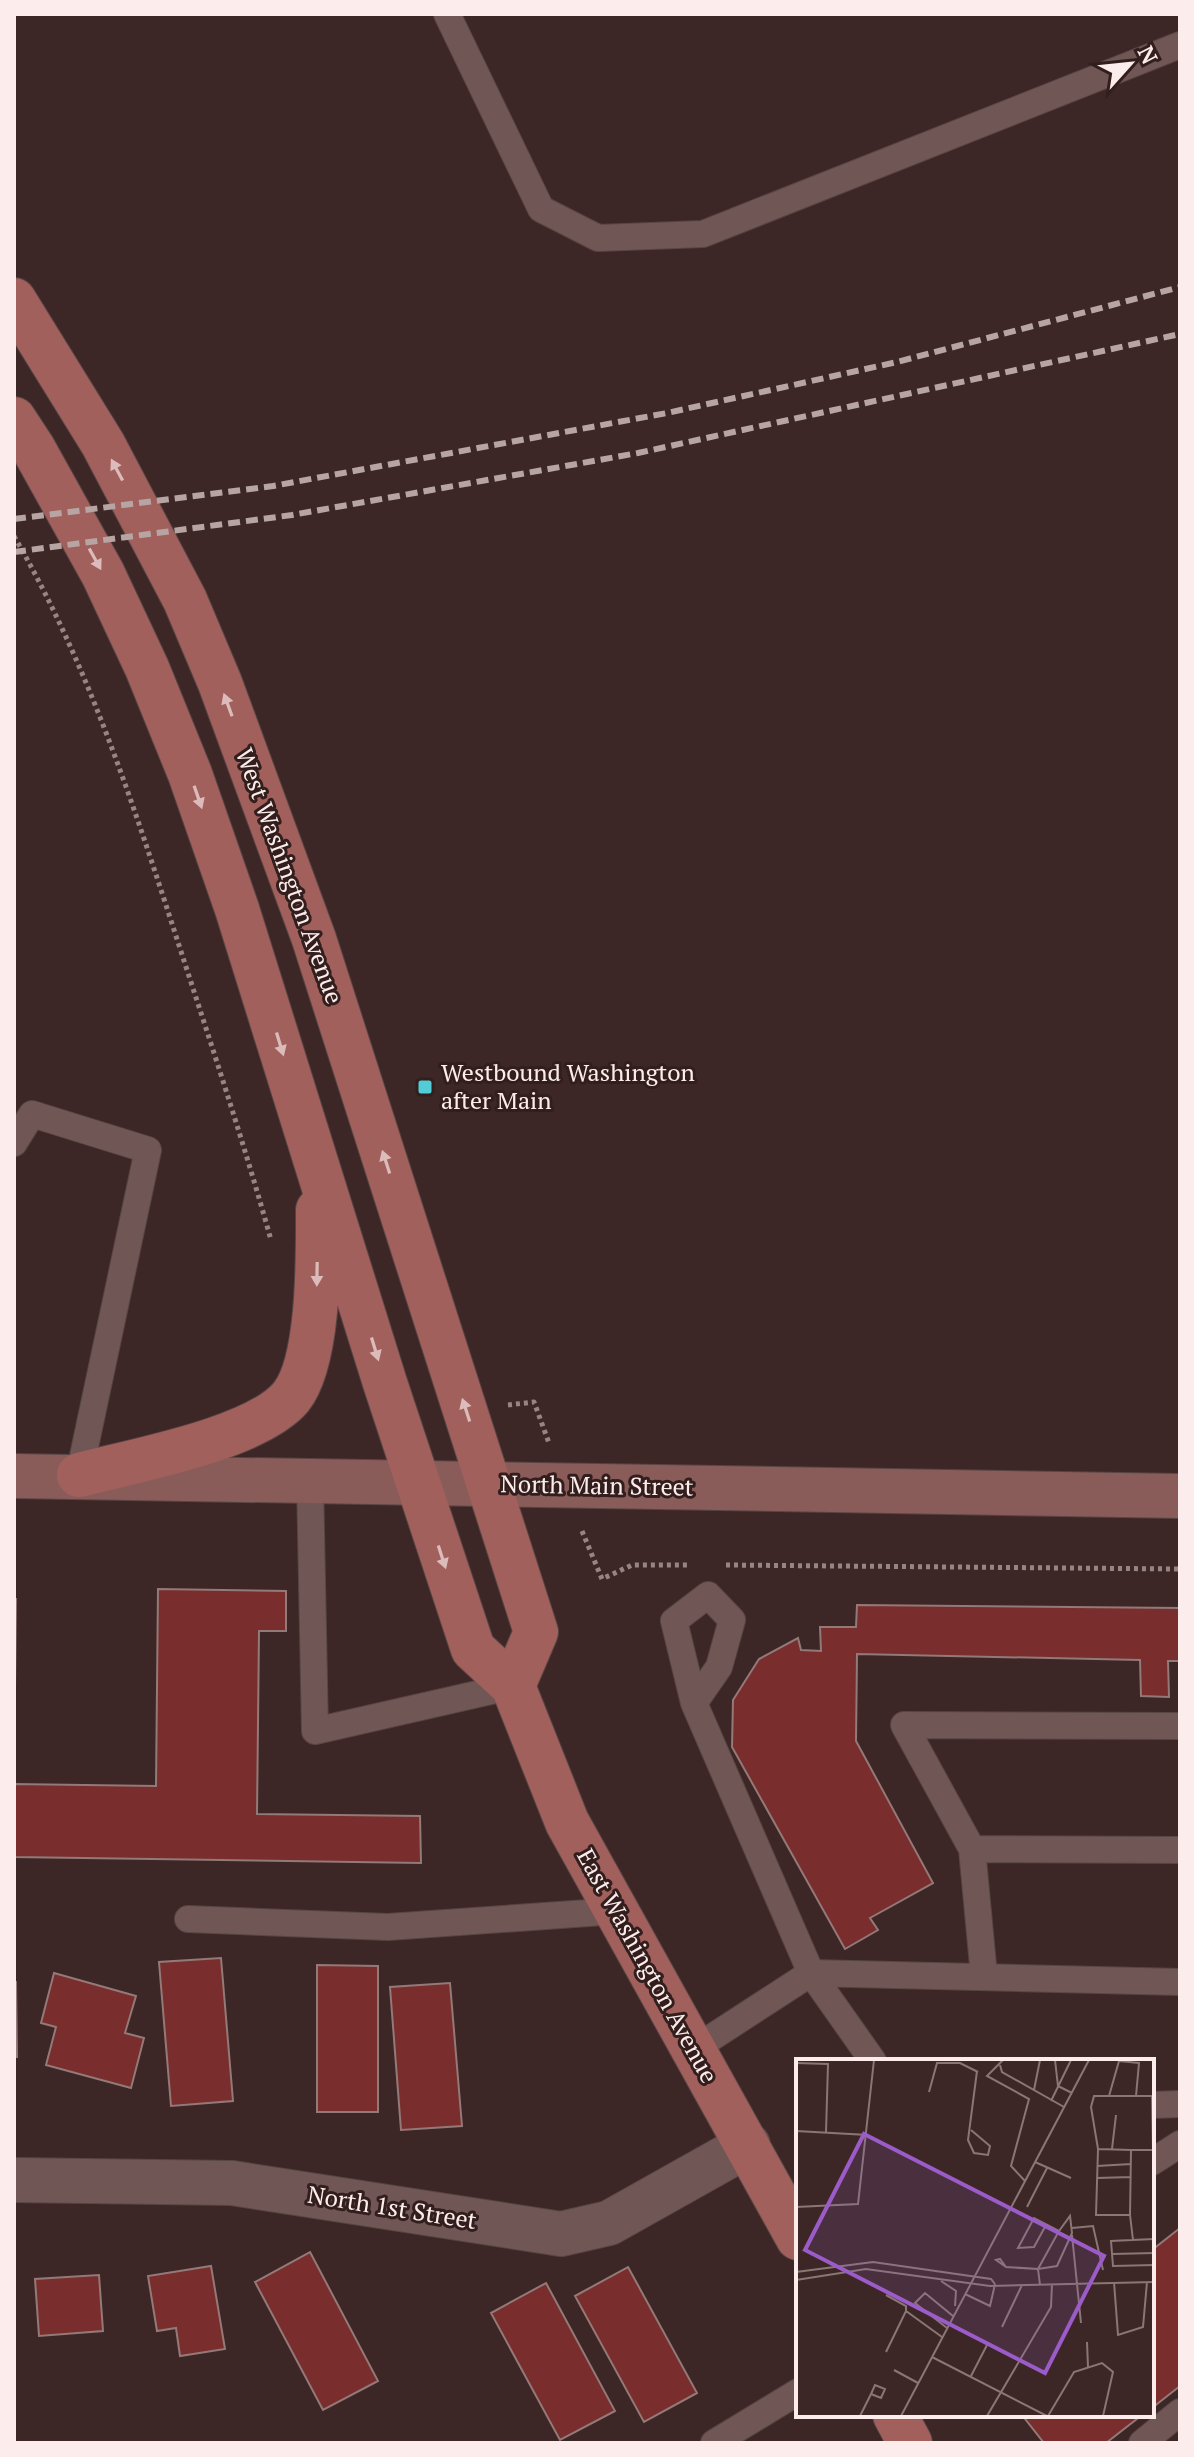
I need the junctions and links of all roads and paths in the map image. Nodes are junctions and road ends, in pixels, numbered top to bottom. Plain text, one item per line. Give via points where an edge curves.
1 (447, 14) edge
2 (1180, 45) edge
3 (14, 300) edge
4 (14, 419) edge
5 (14, 1143) edge
6 (319, 1168) junction
7 (79, 1475) junction
8 (14, 1476) edge
9 (310, 1481) junction
10 (417, 1483) junction
11 (489, 1484) junction
12 (1180, 1496) edge
13 (513, 1686) junction
14 (694, 1703) dead end
15 (1180, 1726) edge
16 (972, 1849) junction
17 (1180, 1850) edge
18 (617, 1911) junction
19 (188, 1919) dead end
20 (811, 1973) junction
21 (984, 1976) junction
22 (1180, 1982) edge
23 (694, 2049) junction
24 (872, 2059) edge
25 (1180, 2104) edge
26 (1154, 2105) edge
27 (1180, 2144) edge
28 (748, 2145) junction
29 (1154, 2161) edge
30 (14, 2180) edge
31 (796, 2234) edge
32 (796, 2393) edge
33 (1180, 2412) edge
34 (896, 2417) edge
35 (714, 2443) edge
36 (910, 2443) edge
37 (1142, 2443) edge

1 - 2 lane via 541,209 598,238 703,234
11 -> 3 main road, West Washington Avenue via 314,939 220,683 185,600 103,444
4 -> 6 main road via 103,574 153,681 237,909
5 - 7 lane via 32,1114 148,1150
6 -> 7 main road via 317,1291 309,1352 292,1396 250,1426 216,1439
6 -> 10 main road
7 - 8 main road, North Main Street
7 - 9 main road, North Main Street
9 - 10 main road, North Main Street
9 - 13 lane via 315,1731
10 - 11 main road, North Main Street
10 -> 13 main road, East Washington Avenue via 473,1649
11 - 12 main road, North Main Street
11 - 13 main road via 536,1632
13 - 18 main road, East Washington Avenue via 567,1822
14 - 20 lane
15 - 16 lane via 904,1725
16 - 17 lane
16 - 21 lane
18 - 19 lane via 388,1927
18 - 23 main road, East Washington Avenue
20 - 21 lane
20 - 23 lane
20 - 24 lane
21 - 22 lane
23 - 28 main road, East Washington Avenue
25 - 26 lane
27 - 29 lane
28 - 30 street, North 1st Street via 609,2223 561,2234 232,2183
28 - 31 main road, East Washington Avenue
32 - 35 lane
33 - 37 lane
34 - 36 main road

